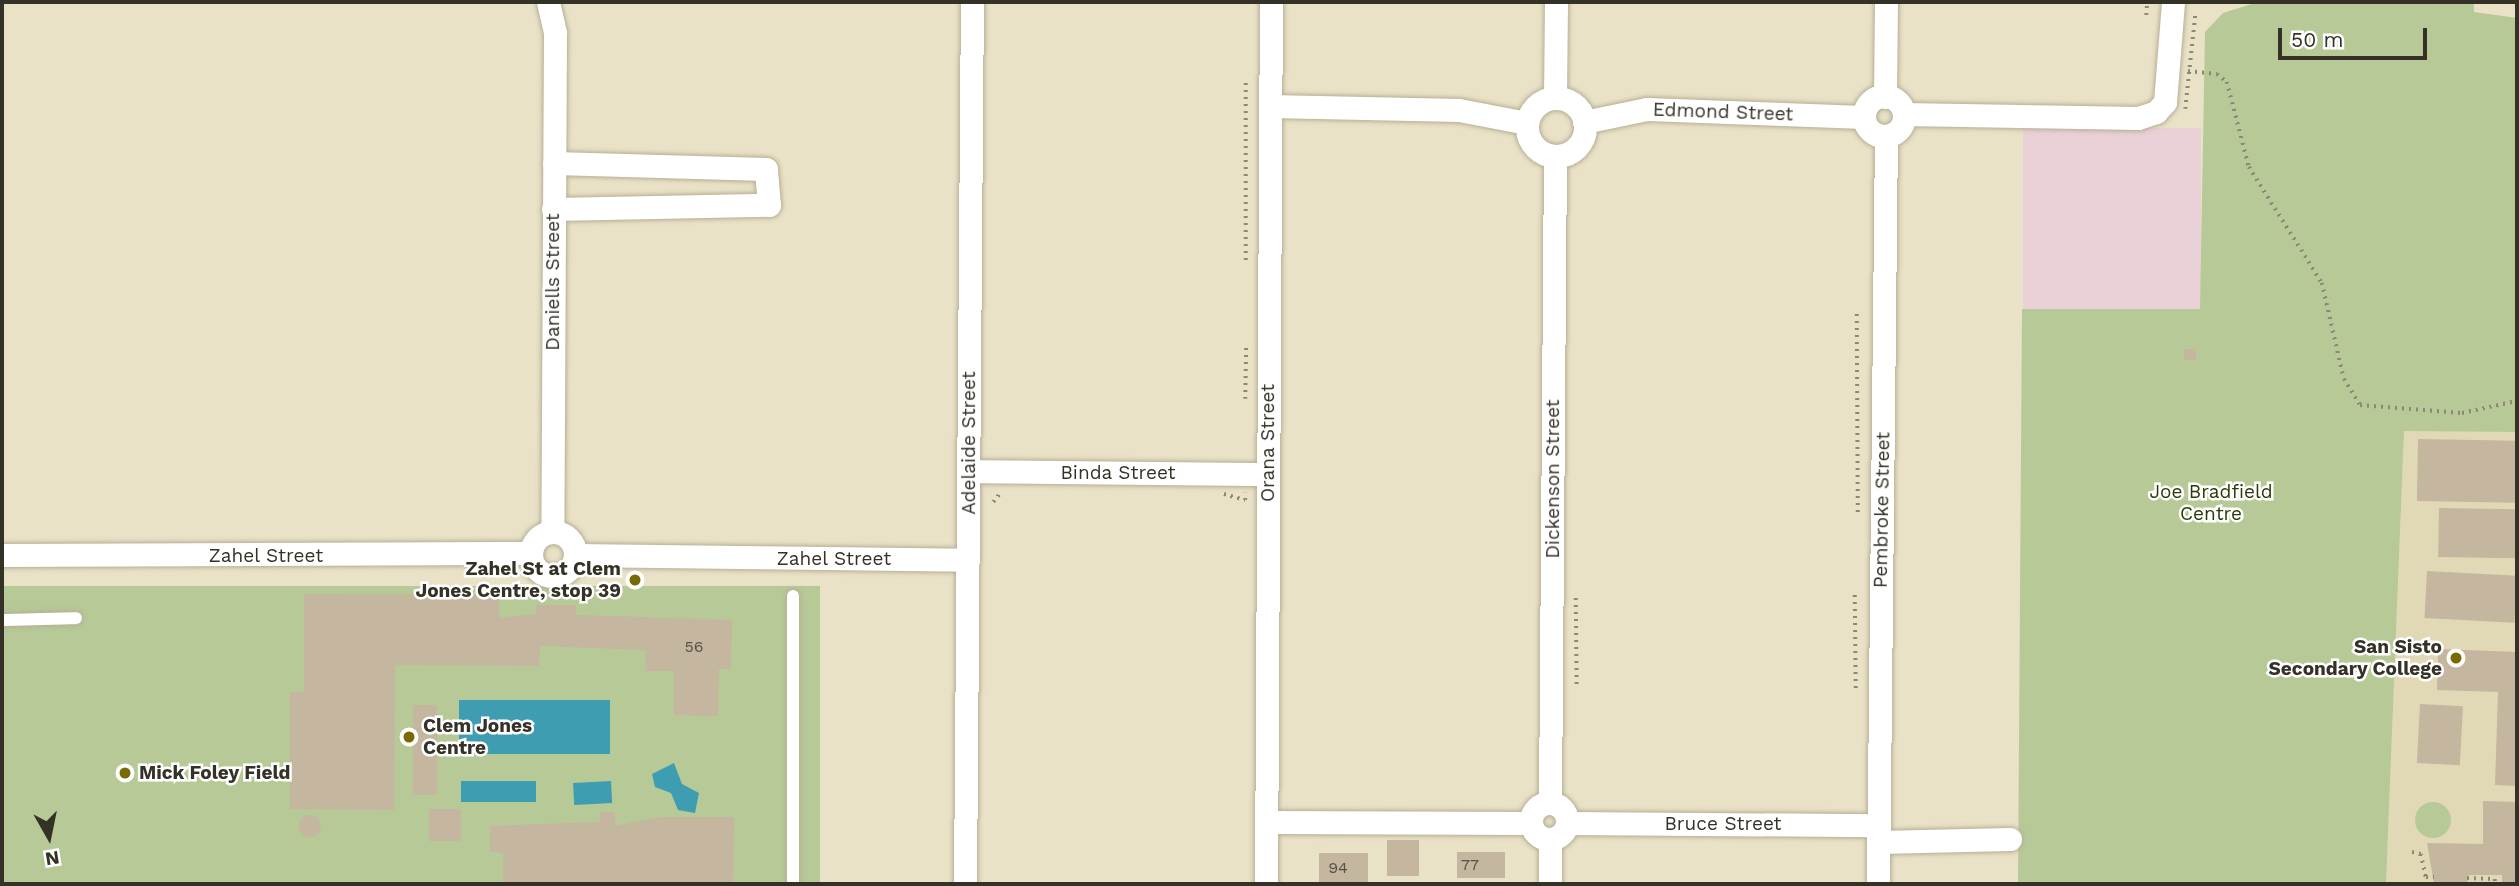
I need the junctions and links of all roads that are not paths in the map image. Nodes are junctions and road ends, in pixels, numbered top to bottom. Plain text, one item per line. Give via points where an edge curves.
1 (548, 2) edge
2 (564, 2) edge
3 (972, 2) edge
4 (1271, 2) edge
5 (1556, 2) edge
6 (1886, 2) edge
7 (2173, 2) edge
8 (555, 33) junction
9 (1885, 97) junction
10 (1555, 98) junction
11 (1270, 106) junction
12 (1904, 114) junction
13 (1864, 117) junction
14 (1584, 122) junction
15 (1527, 123) junction
16 (1886, 136) junction
17 (1555, 156) junction
18 (554, 163) junction
19 (553, 209) junction
20 (969, 471) junction
21 (1268, 474) junction
22 (552, 532) junction
23 (530, 553) junction
24 (2, 555) edge
25 (575, 555) junction
26 (968, 560) junction
27 (793, 596) dead end
28 (76, 618) dead end
29 (2, 620) edge
30 (1550, 803) junction
31 (1266, 822) junction
32 (1530, 823) junction
33 (1567, 823) junction
34 (1878, 834) junction
35 (2010, 839) dead end
36 (1550, 840) junction
37 (793, 884) edge
38 (965, 884) edge
39 (1266, 884) edge
40 (1550, 884) edge
41 (1878, 884) edge

1 - 8 street, Daniells Street
2 - 8 street, Daniells Street
3 - 20 street, Adelaide Street
4 - 11 street, Orana Street
5 - 10 street
6 - 9 street
7 - 12 street via 2170,72 2165,102 2156,111 2138,118
8 - 18 street, Daniells Street
9 - 12 street
9 - 13 street via 1868,104
10 - 14 street via 1571,102
10 - 15 street via 1534,107
11 - 15 street via 1459,110
11 - 21 street, Orana Street
12 - 16 street via 1901,126
13 - 14 street, Edmond Street via 1647,109
13 - 16 street via 1868,129
14 - 17 street via 1580,143
15 - 17 street via 1532,145
16 - 34 street, Pembroke Street
17 - 30 street, Dickenson Street
18 - 19 street, Daniells Street
18 - 19 street via 766,169 769,205
19 - 22 street, Daniells Street
20 - 21 street, Binda Street
20 - 26 street, Adelaide Street
21 - 31 street, Orana Street
22 - 23 street via 534,542
22 - 25 street via 572,544
23 - 24 street, Zahel Street
23 - 25 street via 537,570 556,576
25 - 26 street, Zahel Street
26 - 38 street, Adelaide Street
27 - 37 lane
28 - 29 lane
30 - 32 street via 1537,807
30 - 33 street via 1564,811
31 - 32 street
31 - 39 street, Orana Street
32 - 36 street via 1535,834
33 - 34 street, Bruce Street
33 - 36 street
34 - 35 street, Bruce Street
34 - 41 street, Pembroke Street
36 - 40 street

